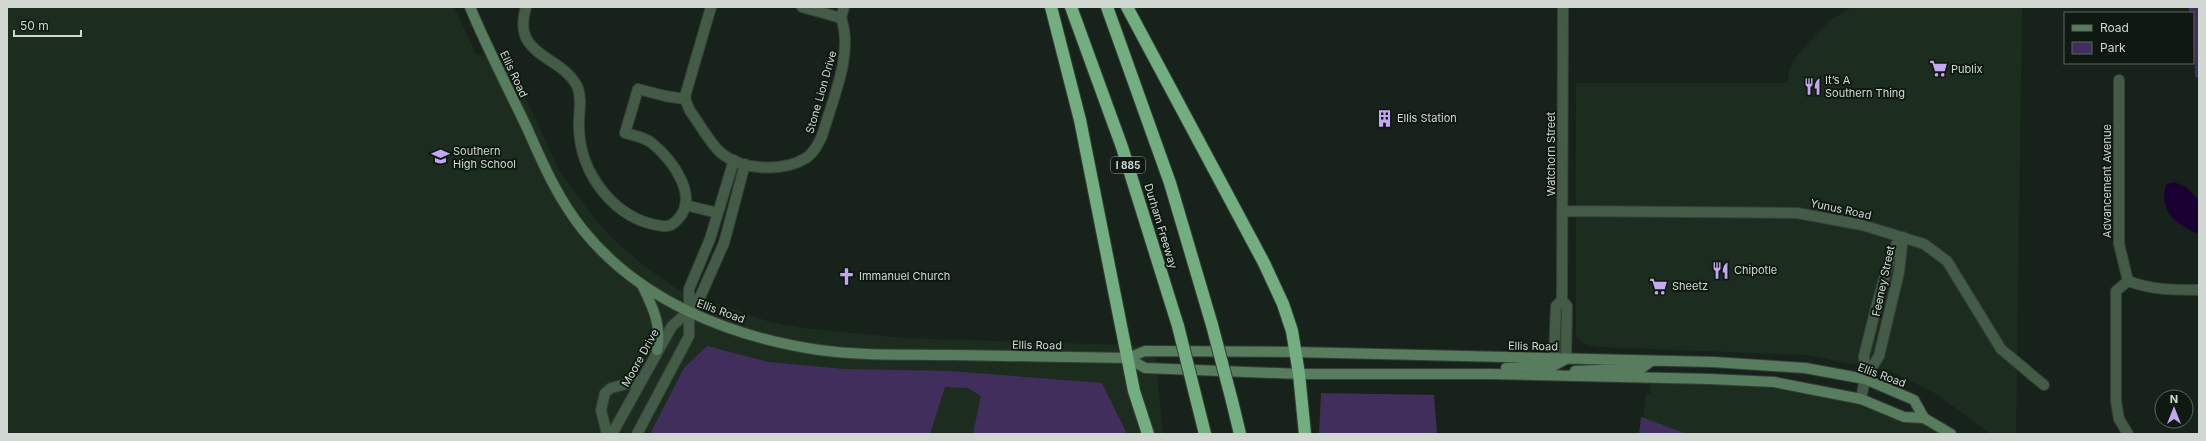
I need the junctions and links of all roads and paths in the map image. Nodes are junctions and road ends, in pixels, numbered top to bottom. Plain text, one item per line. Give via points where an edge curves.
1 (470, 7) edge
2 (526, 7) edge
3 (710, 7) edge
4 (802, 7) edge
5 (844, 7) edge
6 (1052, 7) edge
7 (1071, 7) edge
8 (1107, 7) edge
9 (1127, 7) edge
10 (1563, 7) edge
11 (842, 18) junction
12 (2119, 80) dead end
13 (685, 99) junction
14 (734, 160) junction
15 (745, 164) junction
16 (685, 205) junction
17 (1563, 211) junction
18 (718, 213) junction
19 (1903, 237) junction
20 (2128, 281) junction
21 (642, 285) junction
22 (2199, 290) edge
23 (1562, 300) junction
24 (688, 312) junction
25 (657, 350) junction
26 (1296, 352) junction
27 (1128, 358) junction
28 (1554, 358) junction
29 (1566, 359) junction
30 (1650, 361) junction
31 (1299, 374) junction
32 (1490, 374) junction
33 (1560, 376) junction
34 (1865, 379) junction
35 (642, 380) junction
36 (2044, 385) dead end
37 (1861, 399) junction
38 (1924, 418) junction
39 (607, 434) edge
40 (612, 434) edge
41 (637, 434) edge
42 (1148, 434) edge
43 (1205, 434) edge
44 (1240, 434) edge
45 (1305, 434) edge
46 (1951, 434) edge
47 (2128, 434) edge

1 - 21 main road, Ellis Road via 566,209 611,261
2 - 16 street via 523,22 530,45 541,56 567,73 578,90 580,144 589,172 597,184 624,211 639,220 656,225 664,226 675,222 680,218
3 - 13 street
4 - 11 street
5 - 11 street
6 - 27 highway via 1079,113
7 - 43 highway, Durham Freeway / I 885, bridge via 1122,147 1178,326
8 - 44 highway, Durham Freeway / I 885, bridge via 1159,149 1212,325
9 - 26 highway via 1264,263 1288,318
10 - 17 street, Watchorn Street
11 - 15 street, Stone Lion Drive via 846,50 822,136 813,152 807,158 771,168
12 - 20 street, Advancement Avenue via 2119,244
13 - 14 street, Stone Lion Drive via 690,111 721,153
13 - 16 street via 638,89 625,133 652,143 677,171 685,190
14 - 15 street, Stone Lion Drive
14 - 18 street
15 - 24 street, Moore Drive via 724,244 701,295
16 - 18 street
17 - 19 street, Yunus Road via 1797,213 1862,225
17 - 23 street, Watchorn Street
18 - 24 street via 689,289
19 - 34 street, Feeney Street via 1899,272 1879,356
19 - 34 street, Feeney Street via 1895,246 1890,258 1876,308 1864,356
19 - 36 street, Yunus Road via 1924,244 1947,261 2001,349
20 - 22 street via 2143,287 2165,290
20 - 47 street via 2116,291 2116,401 2119,419
21 - 24 main road, Ellis Road
21 - 25 main road via 658,324
23 - 28 street, Watchorn Street via 1556,306
23 - 29 street, Watchorn Street via 1567,306
24 - 25 street, Moore Drive via 672,326
24 - 27 main road, Ellis Road via 770,340 835,352
24 - 41 street via 688,336
25 - 35 street, Moore Drive
26 - 27 main road, Ellis Road via 1145,351
26 - 28 main road, Ellis Road
26 - 31 highway
27 - 31 main road, Ellis Road via 1145,368
27 - 42 highway via 1134,391
28 - 29 main road, Ellis Road
29 - 30 main road, Ellis Road
29 - 32 main road via 1553,366 1501,368
30 - 33 main road via 1642,368 1575,371
30 - 34 main road, Ellis Road via 1806,368
31 - 32 main road, Ellis Road
31 - 45 highway
32 - 33 main road, Ellis Road
33 - 37 main road, Ellis Road via 1710,378 1774,382
34 - 37 street, Feeney Street
34 - 38 main road, Ellis Road via 1914,400
35 - 39 street via 612,388 605,393 601,410
35 - 40 street, Moore Drive
37 - 38 main road, Ellis Road via 1904,417
38 - 46 main road, Ellis Road

